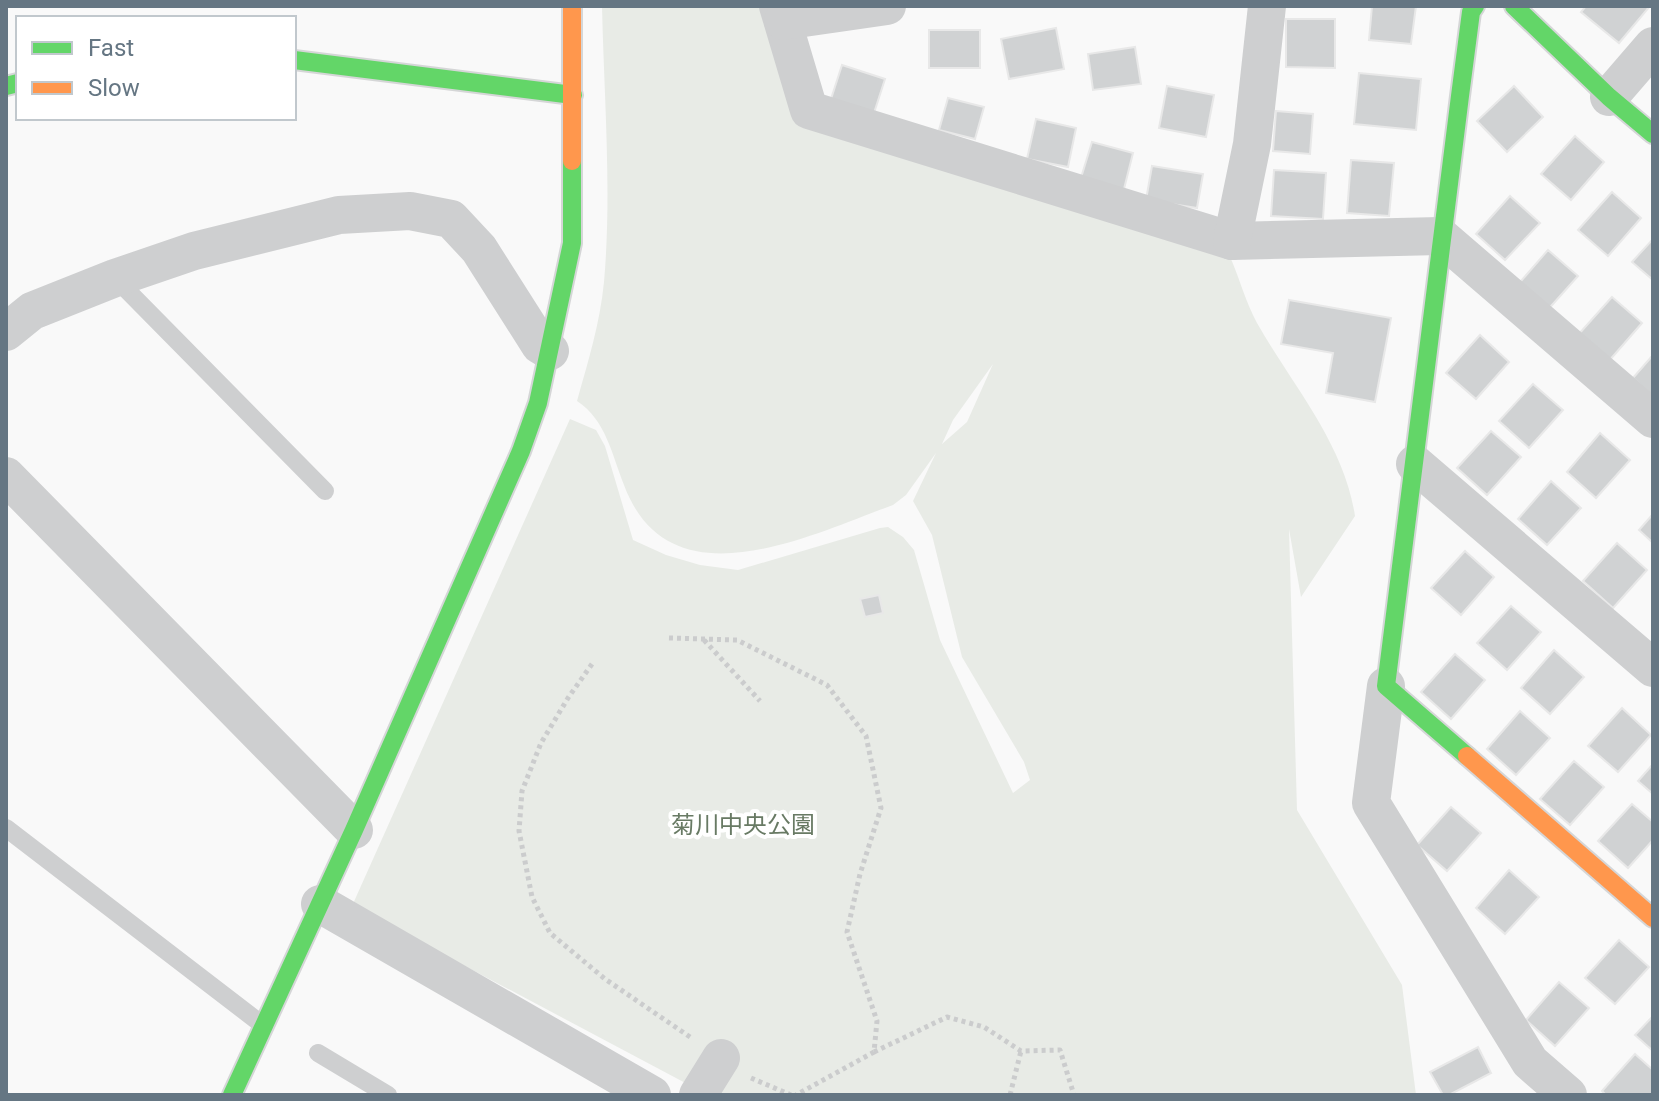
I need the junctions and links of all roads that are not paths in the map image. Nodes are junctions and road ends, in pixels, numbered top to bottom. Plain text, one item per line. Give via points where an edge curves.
1 (572, 6) edge
2 (887, 6) edge
3 (1267, 6) edge
4 (1475, 6) edge
5 (1514, 6) edge
6 (781, 14) edge
7 (1653, 46) edge
8 (296, 60) edge
9 (573, 95) junction
10 (1609, 97) junction
11 (1653, 134) edge
12 (1440, 236) junction
13 (1232, 241) junction
14 (115, 278) junction
15 (6, 332) edge
16 (550, 351) junction
17 (1653, 419) edge
18 (1415, 464) junction
19 (6, 476) edge
20 (325, 491) dead end
21 (1653, 668) edge
22 (1386, 686) junction
23 (6, 828) edge
24 (354, 830) junction
25 (320, 904) junction
26 (1653, 918) edge
27 (264, 1026) junction
28 (318, 1053) dead end
29 (721, 1058) road end
30 (232, 1095) edge
31 (388, 1095) edge
32 (652, 1095) edge
33 (698, 1095) edge
34 (1568, 1095) edge

1 - 9 street
2 - 6 street
3 - 13 street via 1254,132
4 - 12 street
5 - 10 street
6 - 13 street via 809,110
7 - 10 street
8 - 9 street
9 - 16 street via 572,243
10 - 11 street
12 - 13 street
12 - 17 street
12 - 18 street
14 - 15 street via 32,311
14 - 16 street via 194,251 339,215 410,211 451,219 479,249 540,345
14 - 20 lane
16 - 24 street via 521,451
18 - 21 street
18 - 22 street
19 - 24 street
22 - 26 street
22 - 34 street via 1371,803 1530,1062
23 - 27 lane
24 - 25 street
25 - 27 street
25 - 32 street
27 - 30 street
28 - 31 lane
29 - 33 street

